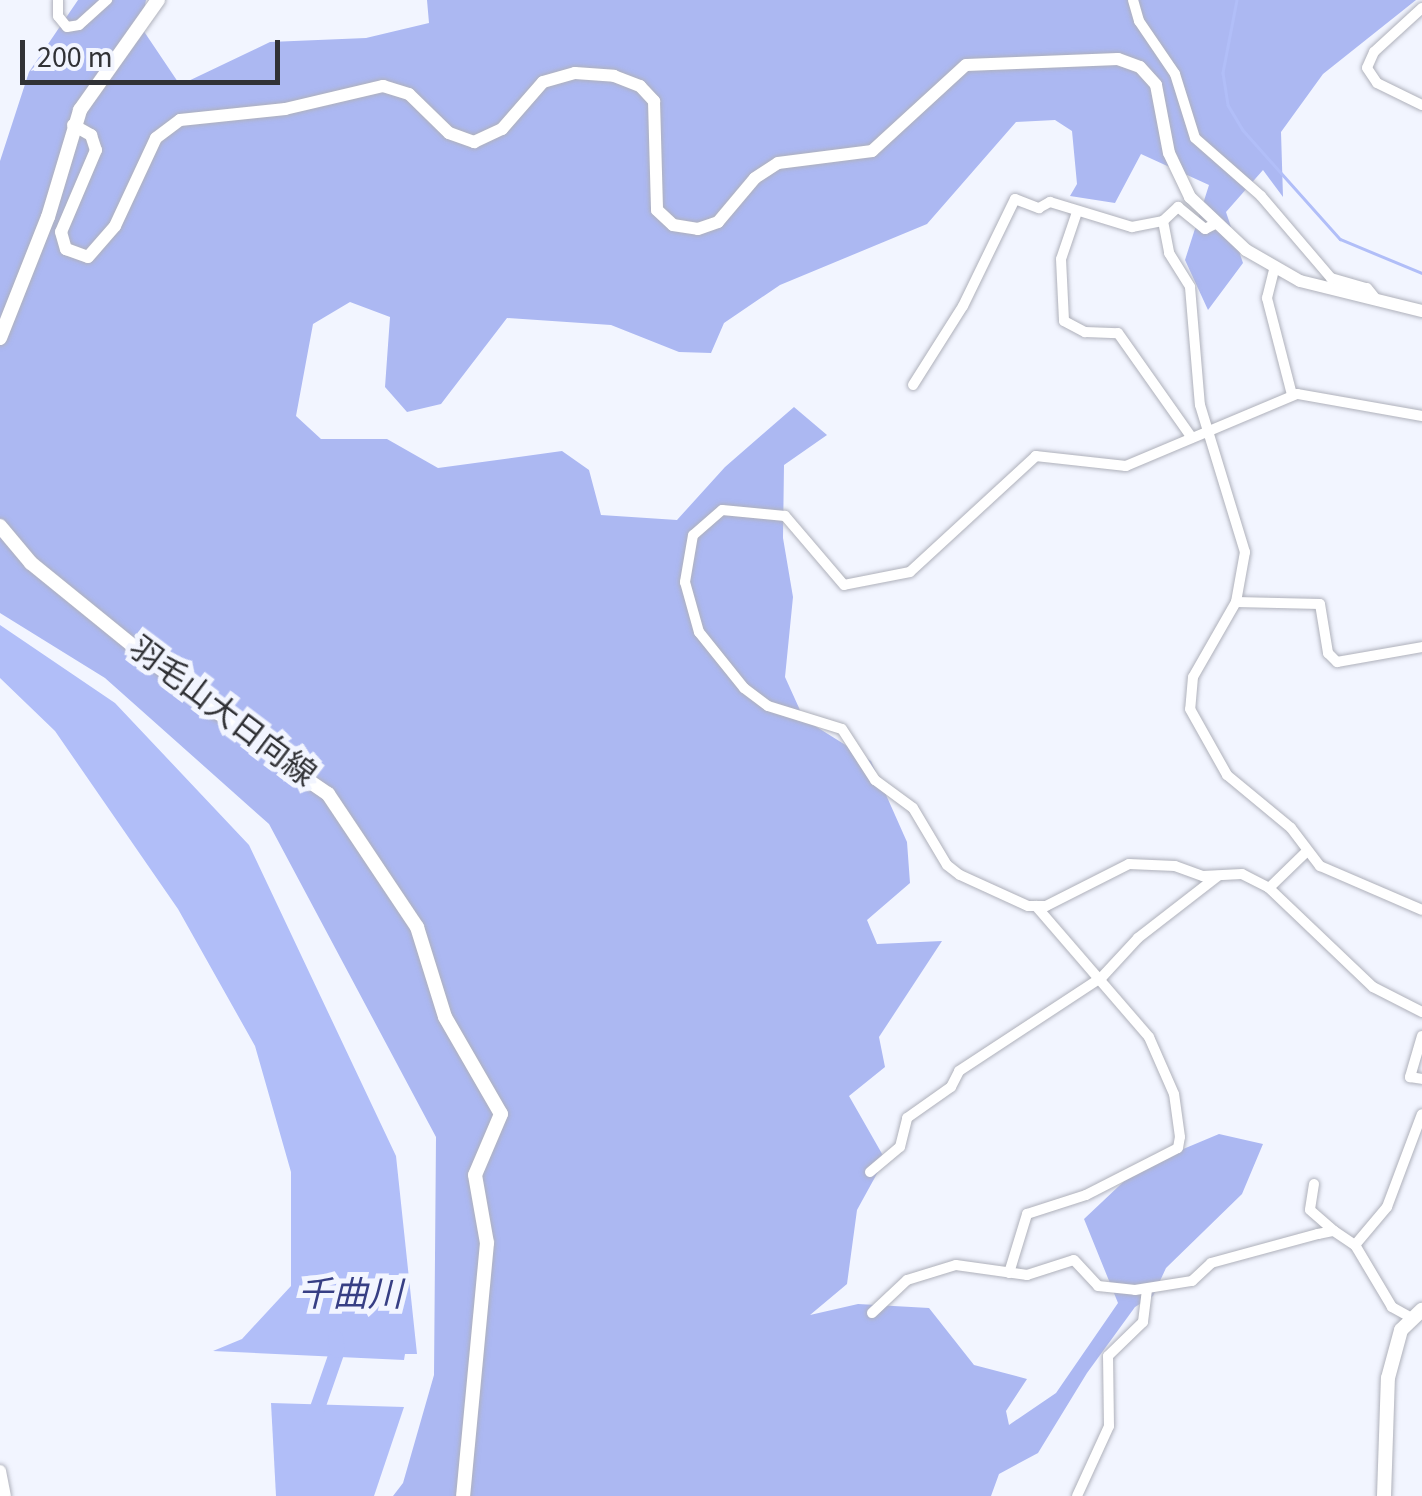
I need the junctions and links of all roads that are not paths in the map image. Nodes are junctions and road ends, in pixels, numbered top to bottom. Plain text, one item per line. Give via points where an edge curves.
1 (58, 0) edge
2 (107, 0) edge
3 (158, 0) edge
4 (1134, 0) edge
5 (1422, 8) edge
6 (1422, 105) edge
7 (72, 125) junction
8 (1076, 215) junction
9 (1163, 221) junction
10 (1216, 224) junction
11 (1274, 270) junction
12 (1376, 299) junction
13 (1422, 311) edge
14 (0, 338) edge
15 (913, 385) dead end
16 (1292, 395) junction
17 (1422, 416) edge
18 (1210, 429) junction
19 (1192, 438) junction
20 (0, 526) edge
21 (1236, 602) junction
22 (1422, 648) edge
23 (1307, 851) junction
24 (1218, 876) junction
25 (1269, 888) junction
26 (1035, 906) junction
27 (1422, 910) edge
28 (1102, 977) junction
29 (1422, 1012) edge
30 (1422, 1036) edge
31 (1422, 1079) edge
32 (1422, 1114) edge
33 (870, 1172) dead end
34 (1314, 1184) dead end
35 (1334, 1231) junction
36 (1355, 1245) junction
37 (1009, 1273) junction
38 (1147, 1288) junction
39 (872, 1314) dead end
40 (1416, 1314) edge
41 (0, 1470) edge
42 (5, 1496) edge
43 (463, 1496) edge
44 (1077, 1496) edge
45 (1384, 1496) edge

1 - 2 street via 58,16 67,27
3 - 7 main road
4 - 12 street via 1139,21 1176,74 1195,138 1260,196 1331,278 1367,288
5 - 6 street via 1374,52 1367,68 1377,83
7 - 10 street via 92,134 96,150 61,232 66,248 88,256 115,226 156,138 187,118 297,107 383,86 409,94 449,133 474,142 502,129 543,82 575,73 614,76 640,86 654,101 657,210 673,225 698,230 718,222 755,178 778,163 872,151 966,65 1118,59 1140,66 1156,85 1178,176
7 - 14 main road via 48,216
8 - 9 street via 1132,227
8 - 15 street via 1050,202 1038,208 1015,199 963,306
8 - 19 street via 1061,260 1064,321 1085,332 1118,333
9 - 10 street via 1178,207 1205,229
9 - 18 street via 1169,253 1190,287 1200,404
10 - 11 street
11 - 12 street
11 - 16 street via 1266,292
12 - 13 street
16 - 17 street
16 - 18 street
18 - 19 street
18 - 21 street via 1242,536
19 - 26 street via 1115,468 1067,455 1036,456 1004,480 941,548 898,575 844,585 796,523 766,510 710,514 689,546 685,582 692,616 744,688 768,706 842,729 875,780 912,808 947,866
20 - 43 main road, 羽毛山大日向線 via 44,574 212,710 265,738 287,766 328,794 417,928 445,1017 501,1114 475,1175 488,1243
21 - 22 street via 1320,604 1328,653 1337,662
21 - 23 street via 1193,677 1190,709 1227,775 1291,828
23 - 25 street
23 - 27 street via 1330,872
24 - 25 street via 1242,874
24 - 26 street via 1129,864 1059,904
24 - 28 street via 1138,938
25 - 29 street via 1373,986
26 - 28 street
28 - 33 street via 960,1071 951,1087 907,1118 900,1147
28 - 37 street via 1162,1061 1174,1094 1178,1148 1086,1195 1032,1210
30 - 31 street via 1410,1077
32 - 36 street via 1387,1207
34 - 35 street via 1310,1210
35 - 36 street
35 - 38 street via 1211,1262 1192,1281
36 - 40 street via 1392,1306
37 - 38 street via 1027,1276 1068,1260 1098,1286
37 - 39 street via 963,1264 921,1274 890,1292
38 - 44 street via 1144,1322 1108,1356 1109,1426
40 - 45 main road via 1388,1378
41 - 42 street

